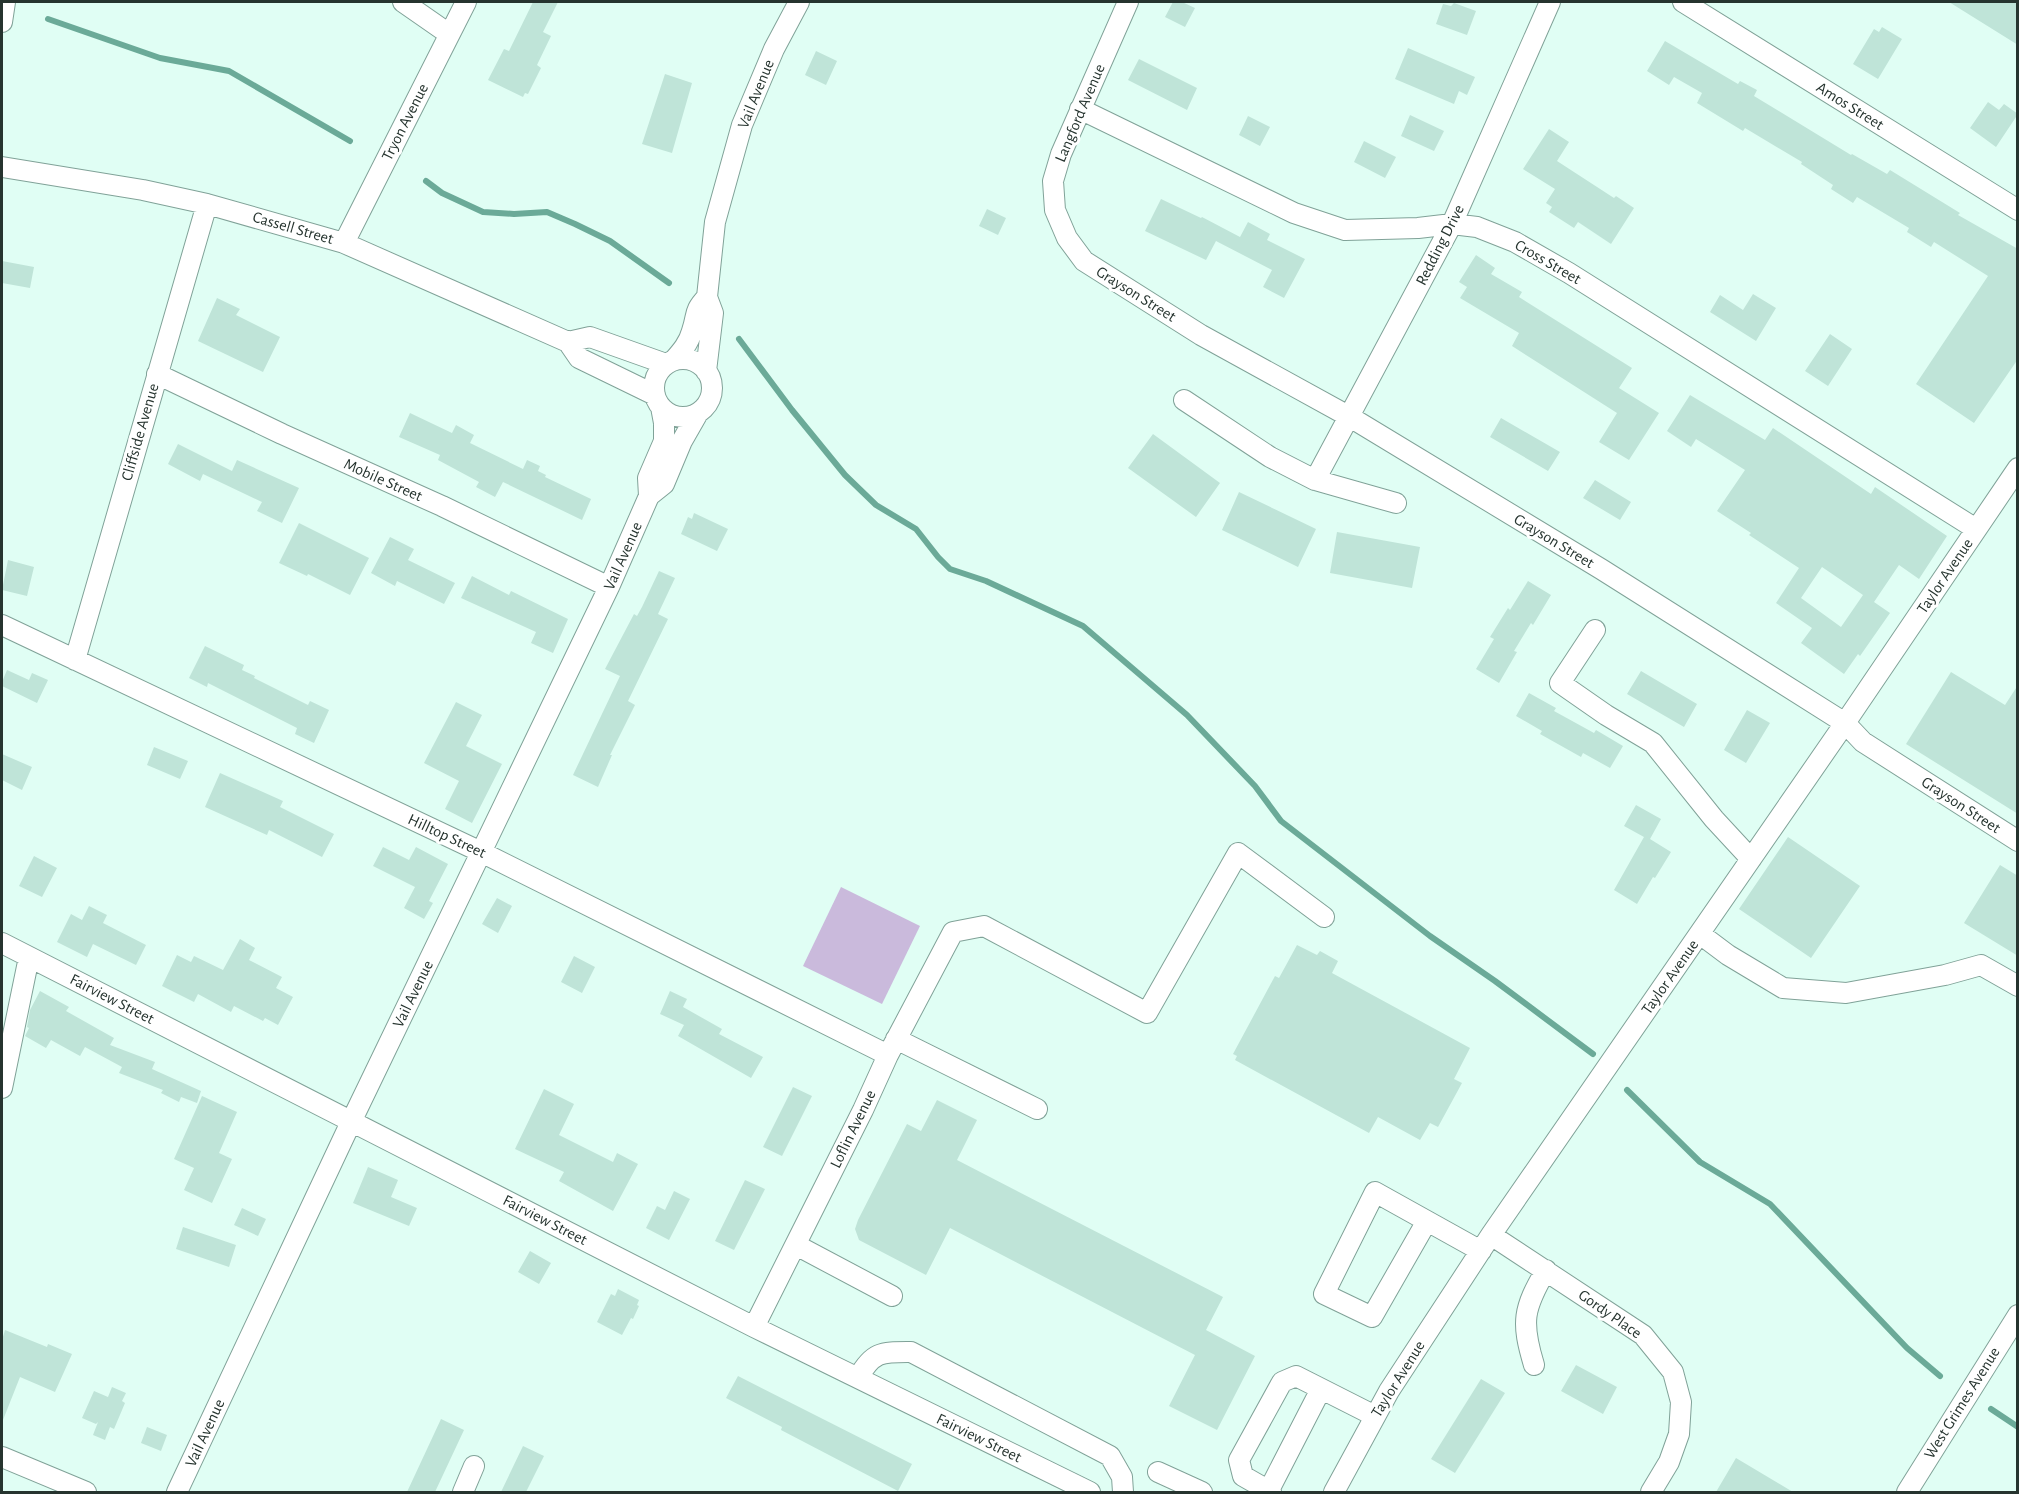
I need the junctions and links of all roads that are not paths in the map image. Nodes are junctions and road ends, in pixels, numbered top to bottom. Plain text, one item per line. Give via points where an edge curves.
1 (5, 2) edge
2 (403, 2) edge
3 (466, 2) edge
4 (799, 2) edge
5 (1128, 2) edge
6 (1550, 2) edge
7 (1683, 2) edge
8 (2, 22) edge
9 (449, 34) junction
10 (1080, 109) junction
11 (2, 166) edge
12 (207, 204) junction
13 (2018, 210) edge
14 (1452, 224) junction
15 (344, 243) junction
16 (1081, 257) joint
17 (707, 297) junction
18 (568, 342) junction
19 (670, 362) junction
20 (706, 371) junction
21 (157, 374) junction
22 (1185, 400) dead end
23 (658, 401) junction
24 (698, 413) junction
25 (1350, 417) junction
26 (2018, 468) edge
27 (1315, 480) junction
28 (650, 496) junction
29 (1396, 503) dead end
30 (1976, 529) junction
31 (609, 587) junction
32 (2, 625) edge
33 (1595, 630) dead end
34 (75, 660) junction
35 (1845, 723) junction
36 (2018, 841) edge
37 (481, 852) junction
38 (1751, 859) junction
39 (1324, 917) dead end
40 (1700, 934) junction
41 (2, 943) edge
42 (29, 957) junction
43 (2018, 986) edge
44 (892, 1047) junction
45 (2, 1088) edge
46 (1036, 1109) dead end
47 (351, 1122) junction
48 (1427, 1221) junction
49 (1486, 1243) junction
50 (795, 1245) junction
51 (1546, 1270) junction
52 (892, 1296) dead end
53 (2018, 1315) edge
54 (754, 1327) junction
55 (1534, 1365) dead end
56 (858, 1378) junction
57 (1321, 1389) junction
58 (1375, 1416) junction
59 (2, 1457) edge
60 (474, 1466) dead end
61 (1158, 1472) dead end
62 (86, 1492) edge
63 (177, 1492) edge
64 (463, 1492) edge
65 (1090, 1492) edge
66 (1123, 1492) edge
67 (1202, 1492) edge
68 (1269, 1492) edge
69 (1334, 1492) edge
70 (1651, 1492) edge
71 (1907, 1492) edge

1 - 8 street
2 - 9 street
3 - 9 street, Tryon Avenue
4 - 17 street, Vail Avenue via 742,125 715,222
5 - 10 street, Langford Avenue
6 - 14 street, Redding Drive
7 - 13 street, Amos Street
9 - 15 street, Tryon Avenue
10 - 14 street, Cross Street via 1294,213 1345,230
10 - 16 street, Langford Avenue via 1053,182 1055,210 1066,238
11 - 12 street, Cassell Street
12 - 15 street, Cassell Street
12 - 21 street, Cliffside Avenue
14 - 25 street, Redding Drive
14 - 30 street, Cross Street via 1477,226 1515,242 1569,273
15 - 18 street, Cassell Street
16 - 25 street, Grayson Street via 1201,335
17 - 19 street, Vail Avenue via 696,309 689,341
17 - 20 street, Vail Avenue via 713,314
18 - 19 street, Cassell Street via 590,337
18 - 23 street, Cassell Street via 579,358
19 - 20 street via 692,361
19 - 23 street via 655,379
20 - 24 street via 712,388 705,407
21 - 31 street, Mobile Street
21 - 34 street, Cliffside Avenue
22 - 27 street via 1270,457
23 - 24 street via 669,414 678,417
23 - 28 street, Vail Avenue via 664,441 648,478
24 - 28 street, Vail Avenue via 664,484
25 - 27 street, Redding Drive
25 - 35 street, Grayson Street
26 - 30 street, Taylor Avenue
27 - 29 street
28 - 31 street, Vail Avenue
30 - 35 street, Taylor Avenue
31 - 37 street, Vail Avenue
32 - 34 street, Hilltop Street
33 - 38 street via 1560,683 1653,743
34 - 37 street, Hilltop Street
35 - 36 street, Grayson Street via 1863,742
35 - 38 street, Taylor Avenue
37 - 44 street, Hilltop Street
37 - 47 street, Vail Avenue
38 - 40 street, Taylor Avenue
39 - 44 street, Loflin Avenue via 1238,853 1147,1013 984,927 953,932
40 - 43 street via 1783,988 1846,993 1981,965
40 - 49 street, Taylor Avenue
41 - 42 street, Fairview Street
42 - 45 street
42 - 47 street, Fairview Street
44 - 46 street, Hilltop Street
44 - 50 street, Loflin Avenue
47 - 54 street, Fairview Street
47 - 63 street, Vail Avenue
48 - 48 street, Gordy Place via 1375,1192 1324,1294 1372,1317
48 - 49 street, Gordy Place
49 - 51 street, Gordy Place
49 - 58 street, Taylor Avenue
50 - 52 street
50 - 54 street, Loflin Avenue
51 - 55 street via 1532,1294 1525,1319
51 - 70 street, Gordy Place via 1643,1335 1673,1372 1681,1402 1679,1434 1669,1462
53 - 71 street, West Grimes Avenue
54 - 56 street, Fairview Street
56 - 65 street, Fairview Street
56 - 66 street via 867,1362 886,1352 911,1352 1110,1456 1122,1477
57 - 58 street
57 - 68 street
57 - 68 street via 1296,1376 1281,1382 1239,1460 1243,1476
58 - 69 street, Taylor Avenue
59 - 62 street
60 - 64 street
61 - 67 street

